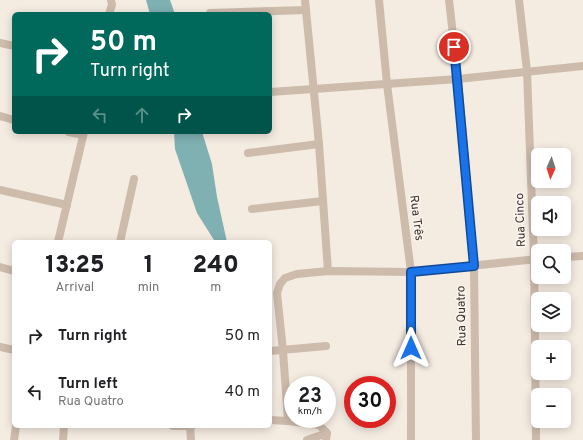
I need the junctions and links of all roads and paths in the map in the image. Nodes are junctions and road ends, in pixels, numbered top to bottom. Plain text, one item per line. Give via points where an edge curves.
1 (111, 0) edge
2 (305, 0) edge
3 (379, 0) edge
4 (449, 0) edge
5 (519, 0) edge
6 (306, 10) junction
7 (110, 12) edge
8 (242, 12) edge
9 (0, 43) edge
10 (12, 46) edge
11 (583, 66) edge
12 (527, 71) junction
13 (458, 79) junction
14 (387, 84) junction
15 (314, 89) junction
16 (272, 92) edge
17 (0, 116) edge
18 (12, 119) edge
19 (84, 134) edge
20 (320, 144) junction
21 (248, 153) dead end
22 (134, 179) dead end
23 (0, 190) edge
24 (323, 201) junction
25 (66, 205) junction
26 (252, 209) dead end
27 (58, 240) edge
28 (120, 240) edge
29 (535, 244) edge
30 (583, 256) edge
31 (571, 257) edge
32 (531, 260) edge
33 (474, 266) junction
34 (0, 267) edge
35 (12, 270) edge
36 (328, 271) junction
37 (411, 272) junction
38 (536, 284) edge
39 (0, 346) edge
40 (326, 346) dead end
41 (12, 349) edge
42 (272, 351) edge
43 (284, 351) junction
44 (285, 376) edge
45 (272, 420) edge
46 (284, 421) edge
47 (16, 428) edge
48 (64, 428) edge
49 (191, 428) edge
50 (327, 436) edge
51 (14, 440) edge
52 (63, 440) edge
53 (191, 440) edge
54 (308, 440) edge
55 (411, 440) edge
56 (476, 440) edge
57 (536, 440) edge

1 - 7 street
2 - 6 street
3 - 14 street, Rua Três
4 - 13 street, Rua Quatro
5 - 12 street, Rua Cinco
6 - 8 street
6 - 15 street
9 - 10 street
11 - 12 street
12 - 13 street
12 - 29 street, Rua Cinco
13 - 14 street
13 - 33 street, Rua Quatro
14 - 15 street
14 - 37 street, Rua Três
15 - 16 street
15 - 20 street
17 - 18 street
19 - 25 street
20 - 21 street
20 - 24 street
22 - 28 street
23 - 25 street
24 - 26 street
24 - 36 street
25 - 27 street
30 - 31 street
32 - 33 street
33 - 37 street
33 - 56 street, Rua Quatro
34 - 35 street
36 - 37 street
36 - 43 street via 297,274 285,278 280,284 277,293
37 - 55 street, Rua Três
38 - 57 street, Rua Cinco
39 - 41 street
40 - 43 street
42 - 43 street
43 - 44 street
45 - 46 street
47 - 51 street
48 - 52 street
49 - 53 street
50 - 54 street

